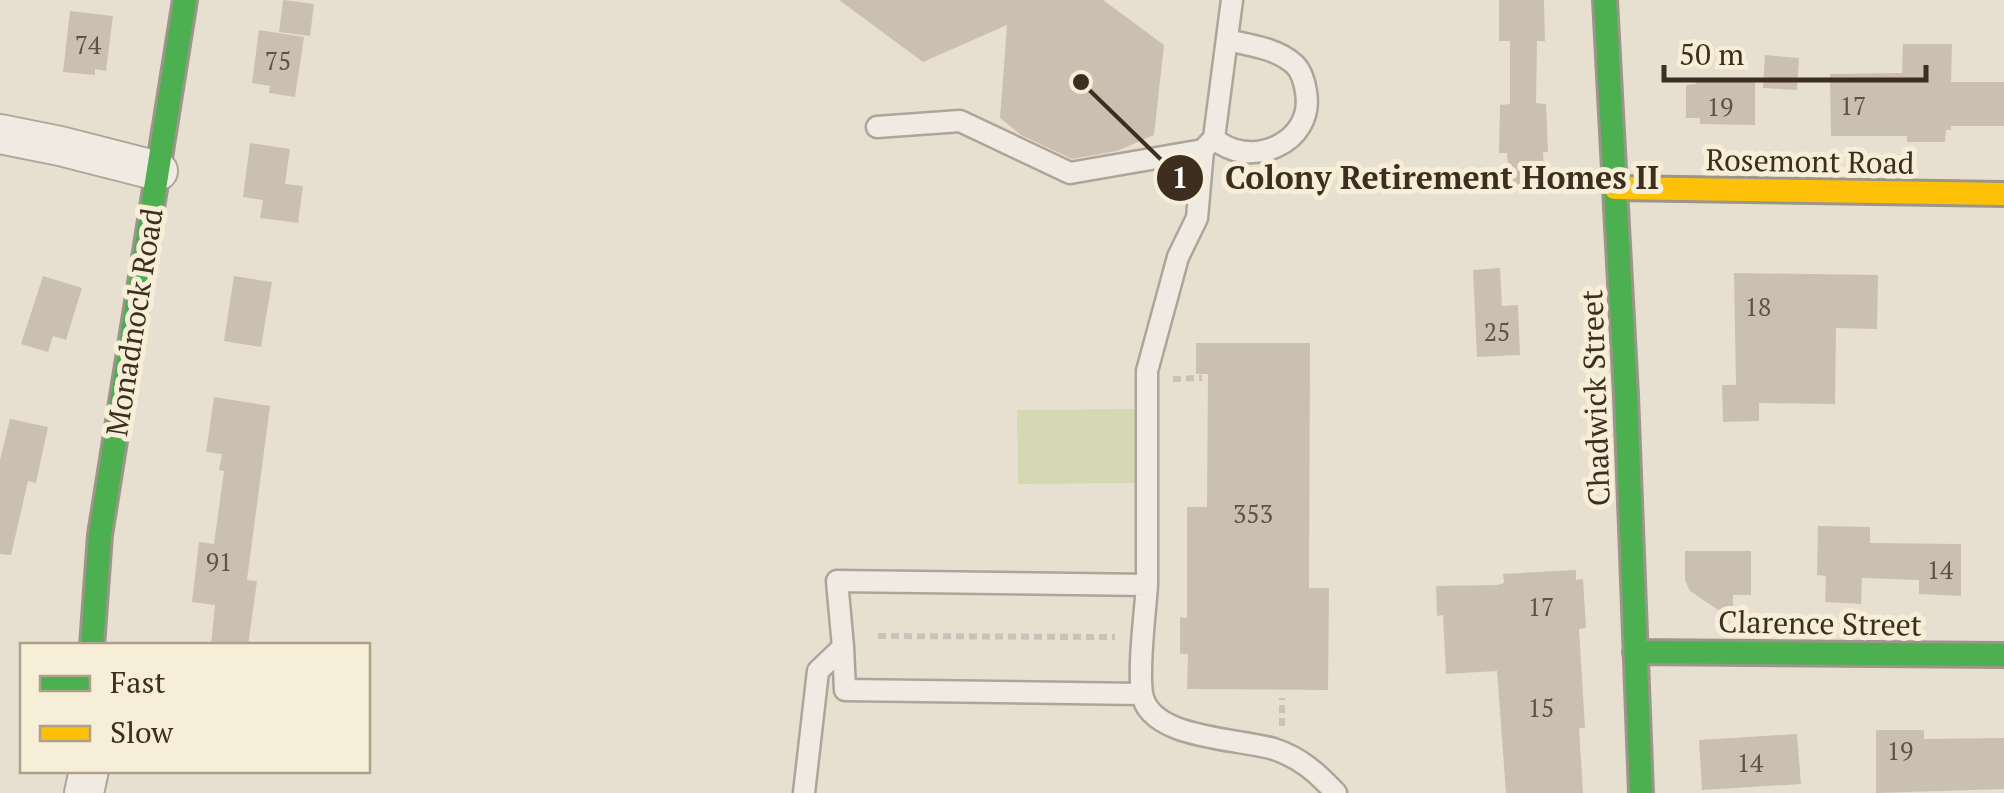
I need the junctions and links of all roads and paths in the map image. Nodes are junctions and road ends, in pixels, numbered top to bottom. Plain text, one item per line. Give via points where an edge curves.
1 (186, 0) edge
2 (1232, 0) edge
3 (1605, 0) edge
4 (1226, 40) junction
5 (877, 127) dead end
6 (0, 134) edge
7 (1208, 144) junction
8 (158, 172) junction
9 (1616, 188) junction
10 (2004, 194) edge
11 (1202, 378) dead end
12 (1162, 380) dead end
13 (1146, 586) junction
14 (878, 636) dead end
15 (1144, 637) junction
16 (92, 643) edge
17 (842, 648) junction
18 (1634, 652) junction
19 (2004, 655) edge
20 (1142, 694) junction
21 (1282, 698) dead end
22 (1265, 723) dead end
23 (804, 793) edge
24 (1336, 793) edge
25 (1641, 793) edge

1 - 8 street, Monadnock Road
2 - 4 lane
3 - 9 street, Chadwick Street
4 - 7 lane
4 - 7 lane via 1272,51 1296,66 1309,110 1301,130 1283,145 1252,151
5 - 7 lane via 960,121 1070,173
6 - 8 street
7 - 13 lane via 1197,218 1178,257 1147,371
8 - 16 street, Monadnock Road via 100,536
9 - 10 street, Rosemont Road
9 - 18 street, Chadwick Street
11 - 12 path
13 - 15 lane
13 - 17 lane via 838,581
14 - 15 path
15 - 20 lane
17 - 20 lane via 845,690
17 - 23 lane via 818,670
18 - 19 street, Clarence Street
18 - 25 street, Chadwick Street
20 - 24 lane via 1150,714 1174,730 1277,750 1311,766
21 - 22 path via 1282,726

